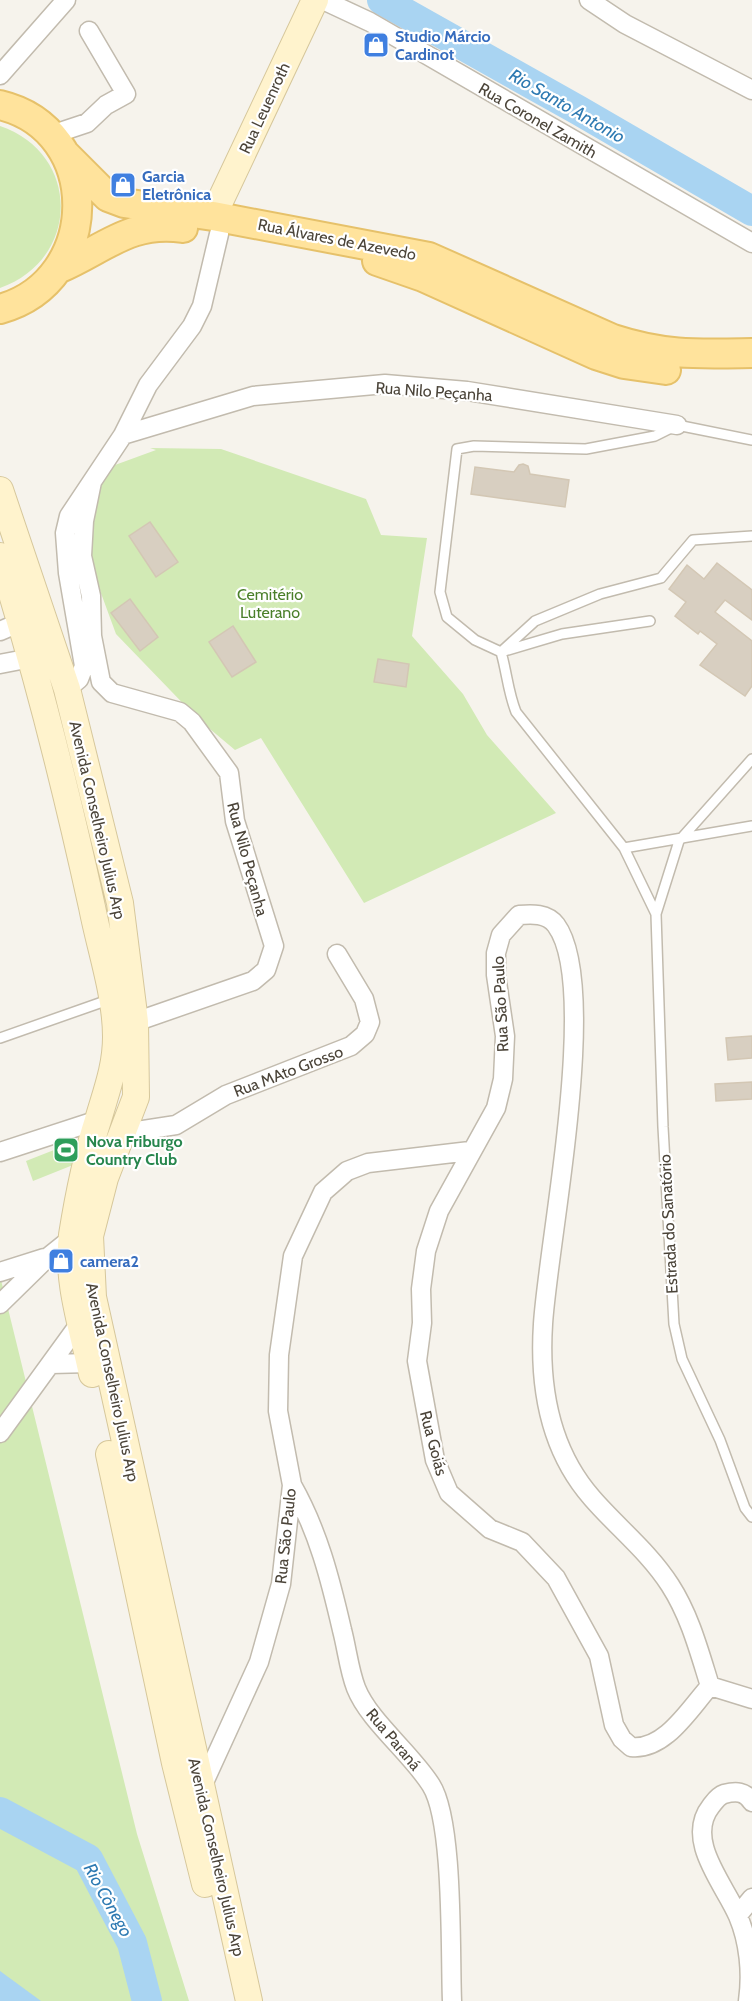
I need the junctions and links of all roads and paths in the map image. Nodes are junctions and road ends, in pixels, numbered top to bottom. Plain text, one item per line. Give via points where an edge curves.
1 (66, 0) edge
2 (315, 0) edge
3 (323, 0) edge
4 (590, 0) edge
5 (89, 31) dead end
6 (0, 75) edge
7 (752, 90) edge
8 (0, 105) edge
9 (58, 145) junction
10 (216, 225) junction
11 (752, 243) edge
12 (60, 268) junction
13 (0, 309) edge
14 (752, 353) edge
15 (752, 371) edge
16 (677, 425) junction
17 (123, 435) junction
18 (752, 440) edge
19 (92, 482) junction
20 (0, 490) edge
21 (752, 536) edge
22 (0, 556) edge
23 (650, 621) dead end
24 (10, 627) edge
25 (501, 652) junction
26 (31, 658) junction
27 (0, 664) edge
28 (67, 689) junction
29 (752, 759) edge
30 (752, 826) edge
31 (679, 841) junction
32 (624, 848) junction
33 (656, 914) junction
34 (337, 954) dead end
35 (111, 999) junction
36 (135, 1022) junction
37 (0, 1038) edge
38 (98, 1120) junction
39 (124, 1133) junction
40 (470, 1151) junction
41 (0, 1152) edge
42 (72, 1238) junction
43 (47, 1258) junction
44 (0, 1272) edge
45 (0, 1304) edge
46 (80, 1323) junction
47 (90, 1363) junction
48 (51, 1364) junction
49 (0, 1433) edge
50 (292, 1485) junction
51 (752, 1517) edge
52 (710, 1686) junction
53 (752, 1699) edge
54 (201, 1789) junction
55 (752, 1802) edge
56 (187, 1810) junction
57 (752, 1898) edge
58 (738, 1915) junction
59 (233, 2001) edge
60 (249, 2001) edge
61 (452, 2001) edge
62 (748, 2001) edge

1 - 6 street
2 - 10 main road, Rua Leuenroth
3 - 11 street, Rua Coronel Zamith via 370,22
4 - 7 street via 625,24
5 - 9 street via 126,94 106,105
8 - 9 main road, Rua Álvares de Azevedo via 24,114
9 - 10 main road, Rua Álvares de Azevedo via 108,197
9 - 12 main road via 76,194 77,226
10 - 12 main road, Rua Álvares de Azevedo via 146,227 128,232
10 - 14 main road, Rua Álvares de Azevedo via 429,257 642,348 677,354
10 - 15 main road, Rua Álvares de Azevedo via 380,262 624,364 655,369
10 - 17 street, Rua Nilo Peçanha via 202,306 192,326 147,385
12 - 13 main road via 36,292
16 - 17 street, Rua Nilo Peçanha via 467,391 386,384 253,396
16 - 18 lane
16 - 25 lane via 655,436 586,449 457,449 440,592 447,617 475,640
17 - 19 street, Rua Nilo Peçanha
19 - 28 street, Rua Nilo Peçanha via 69,516 65,533 84,666 79,679
19 - 36 street, Rua Nilo Peçanha via 82,556 101,682 112,693 180,712 192,722 229,773 235,821 274,946 266,970 253,981
20 - 28 main road, Avenida Conselheiro Julius Arp
21 - 25 lane via 693,540 662,578 600,594 536,621
22 - 24 main road, Avenida Conselheiro Julius Arp
23 - 25 lane via 562,634
24 - 26 main road, Avenida Conselheiro Julius Arp
25 - 32 lane, Estrada do Sanatório via 507,690 516,712
26 - 27 street
26 - 35 main road, Avenida Conselheiro Julius Arp via 70,807
28 - 36 main road, Avenida Conselheiro Julius Arp via 120,903
29 - 31 lane, Estrada do Sanatório
30 - 31 lane
31 - 32 lane via 659,840
31 - 33 lane, Estrada do Sanatório
32 - 33 lane, Estrada do Sanatório
33 - 51 lane, Estrada do Sanatório via 674,1324 682,1359
34 - 39 street, Rua MAto Grosso via 364,999 370,1022 365,1034 351,1046 226,1095 176,1125
35 - 37 lane
35 - 38 main road, Avenida Conselheiro Julius Arp via 116,1036 111,1084
36 - 39 main road, Avenida Conselheiro Julius Arp via 136,1097
38 - 41 street
38 - 42 main road, Avenida Conselheiro Julius Arp
39 - 54 main road, Avenida Conselheiro Julius Arp via 105,1178 90,1236 93,1297
40 - 50 street, Rua São Paulo via 368,1163 347,1171 323,1192 293,1256 279,1356 278,1411
40 - 52 street, Rua Goiás via 439,1211 426,1251 421,1289 417,1361 435,1460 449,1494 490,1529 522,1542 556,1578 599,1656 614,1725 631,1747 656,1743
40 - 52 street, Rua São Paulo via 496,1108 503,1079 505,1036 496,975 501,935 519,915 538,913 556,924 568,951 573,992 566,1138 543,1324 543,1385 552,1427 590,1495 669,1584 684,1610
42 - 43 street
42 - 46 main road, Avenida Conselheiro Julius Arp
43 - 44 street
43 - 45 street
46 - 47 main road, Avenida Conselheiro Julius Arp
46 - 48 street
47 - 48 street
47 - 56 main road, Avenida Conselheiro Julius Arp
48 - 49 street
50 - 54 street, Rua São Paulo via 281,1584 259,1662
50 - 61 street, Rua Paraná via 326,1558 356,1688 367,1708 432,1785 440,1803 445,1834
52 - 53 street
54 - 56 street, Rua São Paulo
54 - 60 main road, Avenida Conselheiro Julius Arp
55 - 58 street via 744,1793 720,1795 708,1810 702,1830 717,1878
56 - 59 main road, Avenida Conselheiro Julius Arp
57 - 58 street
58 - 62 street via 747,1946 751,1982

